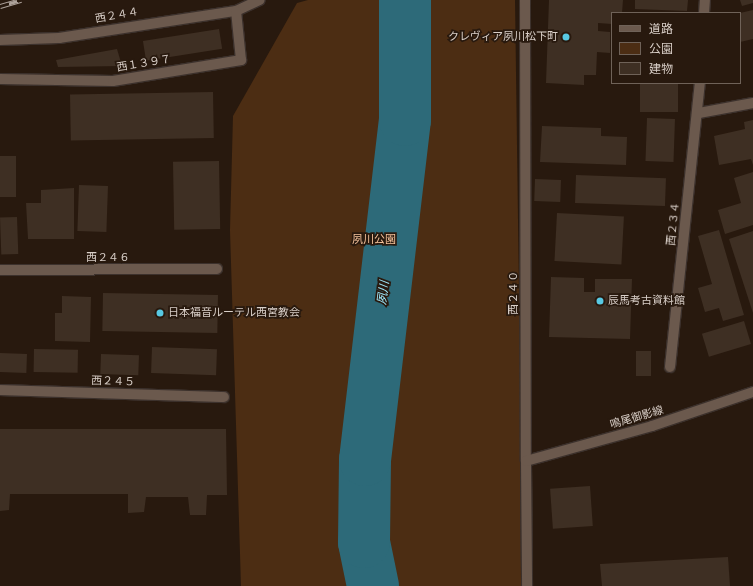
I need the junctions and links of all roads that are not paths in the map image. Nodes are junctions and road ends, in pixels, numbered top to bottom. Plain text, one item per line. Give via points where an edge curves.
1 (260, 0) edge
2 (525, 0) edge
3 (705, 0) edge
4 (236, 11) junction
5 (704, 12) edge
6 (0, 40) edge
7 (0, 79) edge
8 (700, 84) edge
9 (753, 103) edge
10 (698, 113) junction
11 (217, 269) dead end
12 (0, 270) edge
13 (670, 368) dead end
14 (0, 390) edge
15 (753, 392) edge
16 (224, 397) dead end
17 (526, 461) junction
18 (527, 586) edge

1 - 4 street, 西２４４
2 - 17 street, 西２４０
3 - 5 street
4 - 6 street, 西２４４ via 59,38
4 - 7 street, 西１３９７ via 241,60 114,82
8 - 10 street, 西２３４
9 - 10 street
10 - 13 street, 西２３４
11 - 12 street, 西２４６
14 - 16 street, 西２４５
15 - 17 street, 鳴尾御影線 via 652,426
17 - 18 street, 西２４０

